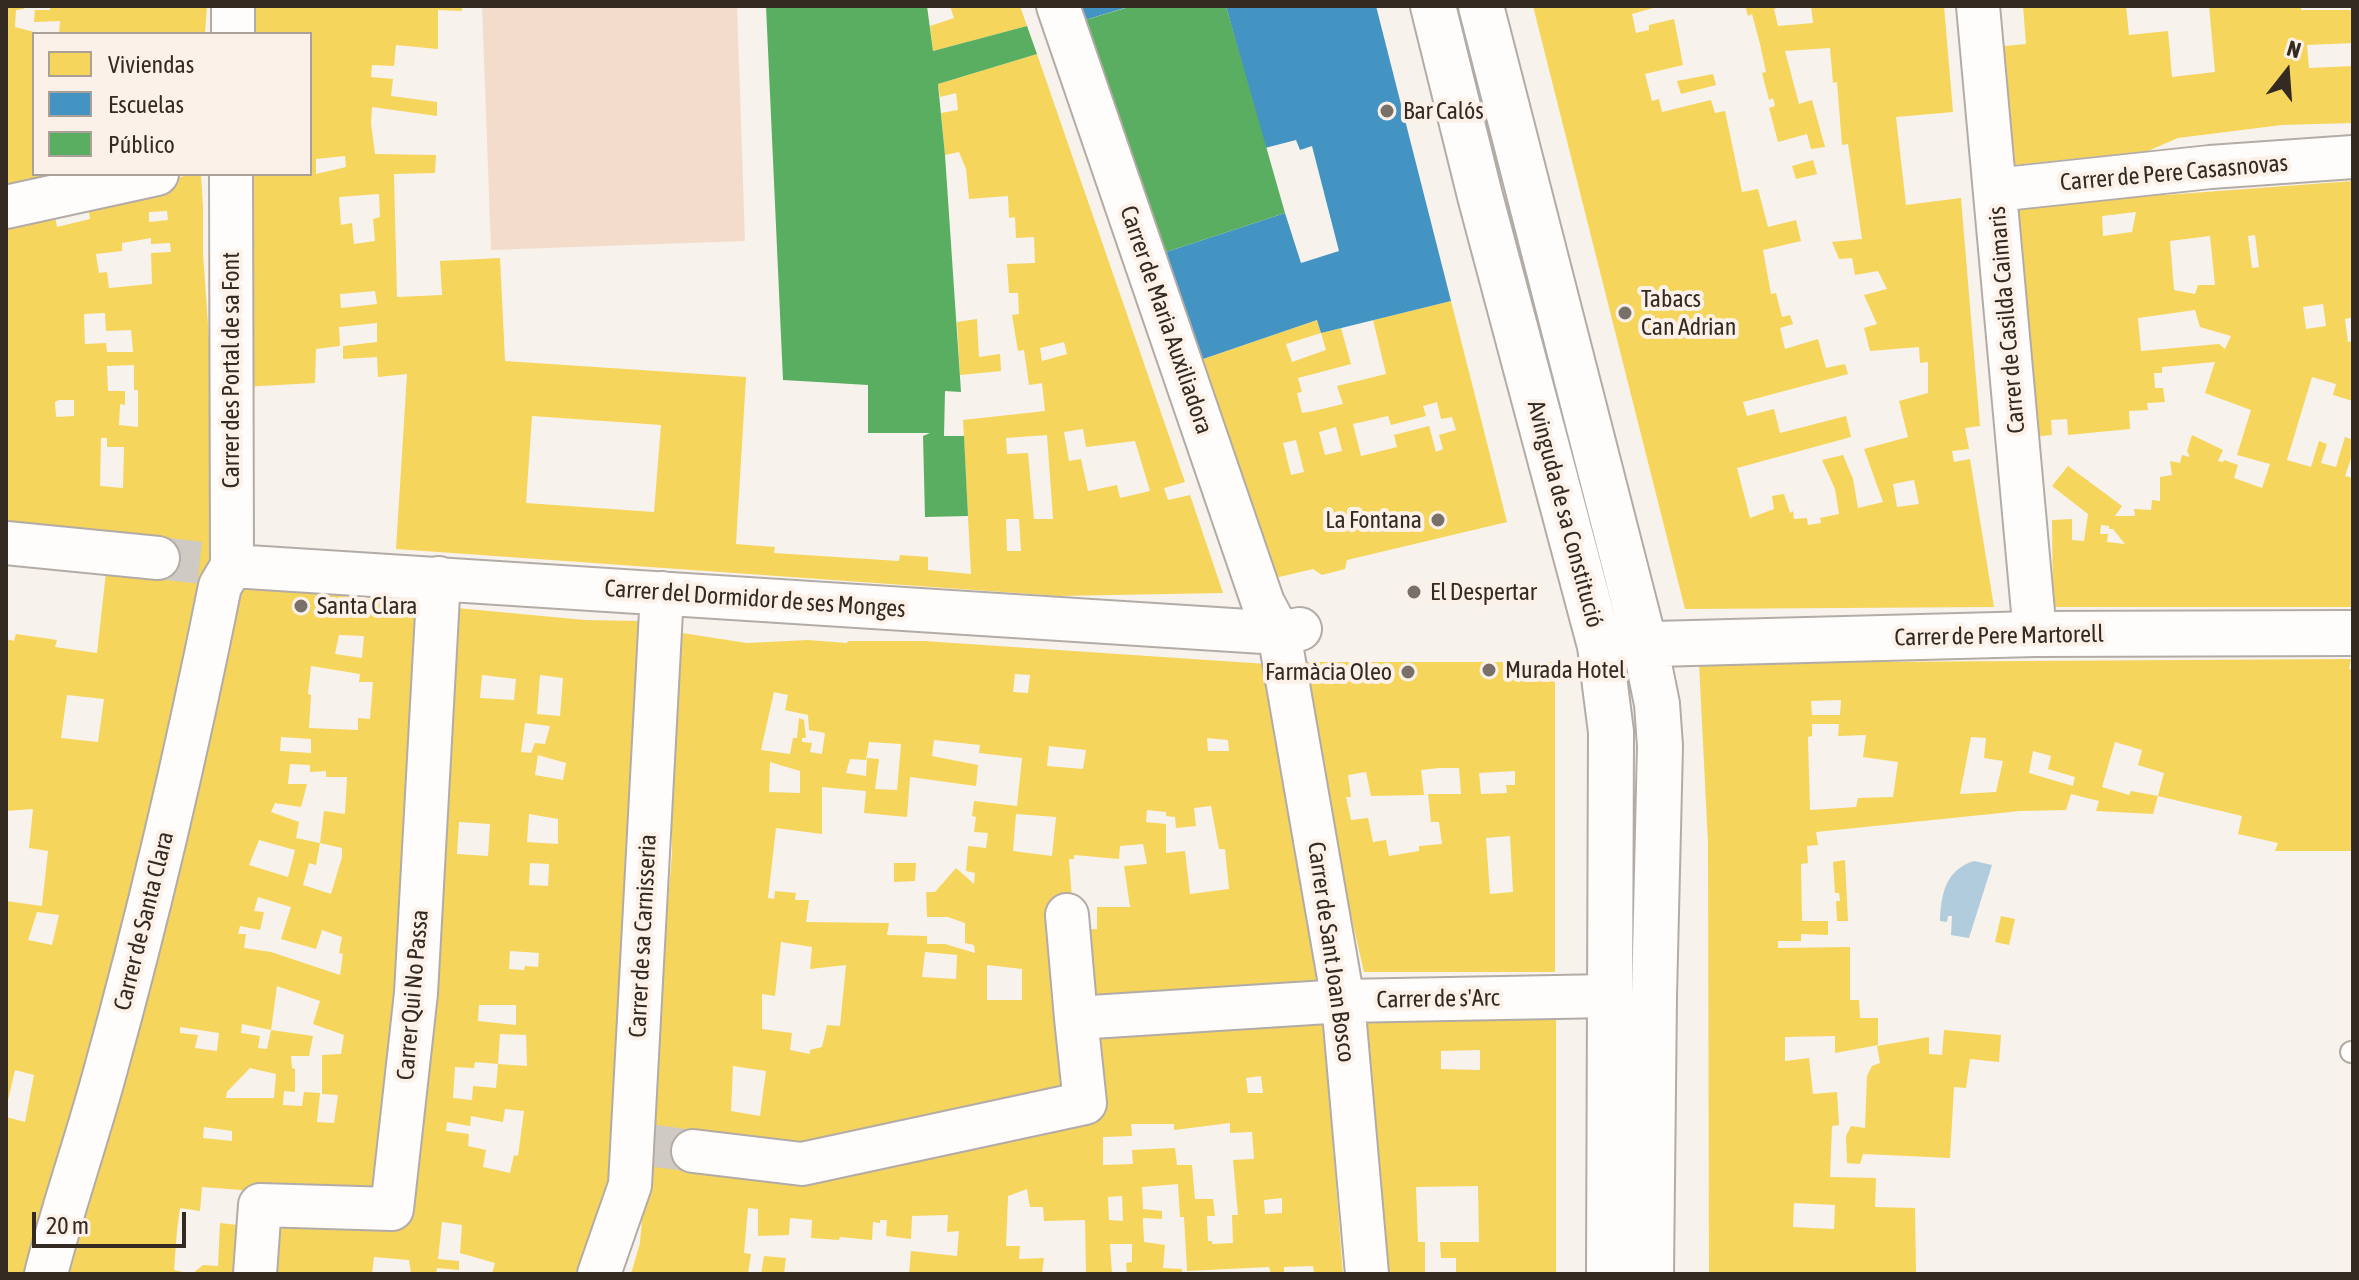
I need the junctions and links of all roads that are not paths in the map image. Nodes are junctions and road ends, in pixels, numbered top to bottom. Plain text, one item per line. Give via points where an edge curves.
1 (233, 6) edge
2 (1058, 6) edge
3 (1433, 6) edge
4 (1481, 6) edge
5 (1978, 6) edge
6 (233, 32) edge
7 (2353, 157) edge
8 (148, 176) edge
9 (231, 176) edge
10 (1995, 190) junction
11 (6, 207) edge
12 (6, 543) edge
13 (158, 558) tunnel mouth
14 (232, 566) junction
15 (439, 578) junction
16 (662, 593) junction
17 (1290, 631) junction
18 (2353, 633) edge
19 (2035, 634) junction
20 (1645, 645) junction
21 (1589, 648) junction
22 (1067, 915) dead end
23 (1609, 996) junction
24 (1654, 996) junction
25 (1343, 1001) junction
26 (1076, 1018) junction
27 (693, 1151) tunnel mouth
28 (46, 1274) edge
29 (255, 1274) edge
30 (599, 1274) edge
31 (1367, 1274) edge
32 (1609, 1274) edge
33 (1651, 1274) edge

1 - 6 street
2 - 17 street, Carrer de Maria Auxiliadora via 1263,603
3 - 21 street, Avinguda de sa Constitució
4 - 20 street, Avinguda de sa Constitució
5 - 10 street, Carrer de Casilda Caimaris
7 - 10 street, Carrer de Pere Casasnovas
8 - 11 street
9 - 14 street, Carrer des Portal de sa Font
10 - 19 street, Carrer de Casilda Caimaris
12 - 13 street
14 - 15 street, Carrer del Dormidor de ses Monges
14 - 28 street, Carrer de Santa Clara via 220,586 147,915
15 - 16 street, Carrer del Dormidor de ses Monges
15 - 29 street, Carrer Qui No Passa via 416,993 392,1209 260,1205
16 - 17 street, Carrer del Dormidor de ses Monges
16 - 30 street, Carrer de sa Carnisseria via 640,1143
17 - 25 street, Carrer de Sant Joan Bosco
18 - 19 street, Carrer de Pere Martorell
19 - 20 street, Carrer de Pere Martorell
20 - 21 street, Carrer de Pere Martorell
20 - 24 street, Avinguda de sa Constitució via 1660,746
21 - 23 street, Avinguda de sa Constitució via 1611,732
22 - 26 street
23 - 24 street
23 - 25 street, Carrer de s'Arc
23 - 32 street, Avinguda de sa Constitució
24 - 33 street, Avinguda de sa Constitució
25 - 26 street, Carrer de s'Arc
25 - 31 street, Carrer de Sant Joan Bosco
26 - 27 street via 1085,1103 802,1164

